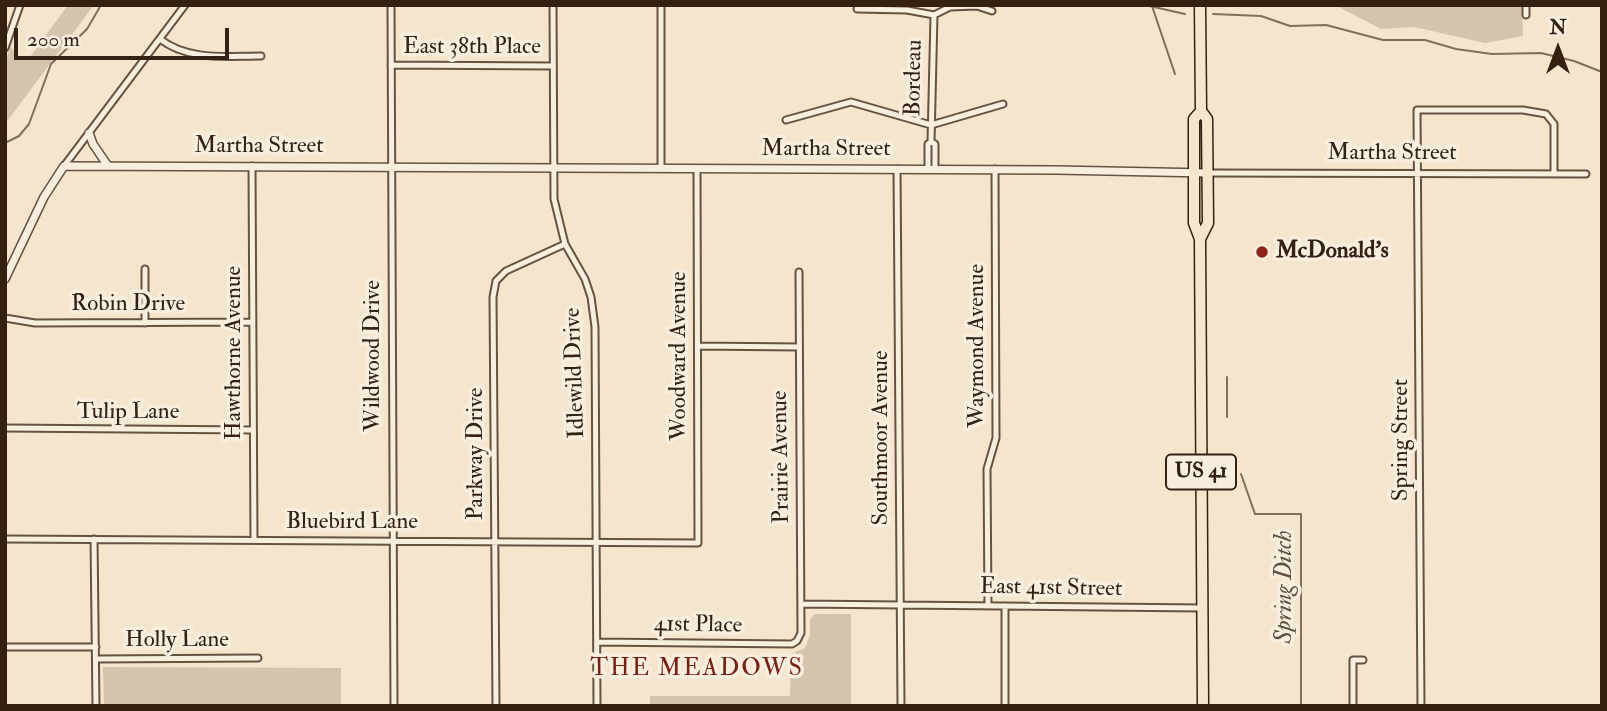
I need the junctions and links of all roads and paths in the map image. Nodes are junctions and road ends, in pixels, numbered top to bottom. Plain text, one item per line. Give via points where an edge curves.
1 (20, 5) edge
2 (186, 5) edge
3 (391, 5) edge
4 (552, 5) edge
5 (661, 5) edge
6 (1200, 5) edge
7 (1526, 5) edge
8 (857, 9) dead end
9 (992, 10) dead end
10 (934, 15) junction
11 (1526, 15) dead end
12 (160, 39) junction
13 (5, 48) edge
14 (261, 56) dead end
15 (391, 65) junction
16 (553, 66) junction
17 (1003, 104) dead end
18 (1201, 111) junction
19 (786, 120) dead end
20 (931, 125) junction
21 (89, 133) junction
22 (64, 166) junction
23 (108, 166) junction
24 (252, 166) junction
25 (391, 167) junction
26 (553, 168) junction
27 (661, 168) junction
28 (697, 169) junction
29 (897, 169) junction
30 (931, 169) junction
31 (995, 169) junction
32 (1194, 171) junction
33 (1208, 173) junction
34 (1417, 174) junction
35 (1554, 174) junction
36 (1587, 174) dead end
37 (1200, 239) junction
38 (565, 244) junction
39 (145, 269) dead end
40 (799, 272) dead end
41 (5, 279) edge
42 (5, 318) edge
43 (252, 322) junction
44 (145, 323) junction
45 (698, 346) junction
46 (799, 347) junction
47 (5, 428) edge
48 (251, 430) junction
49 (5, 539) edge
50 (94, 540) junction
51 (254, 540) junction
52 (393, 541) junction
53 (495, 541) junction
54 (596, 543) junction
55 (698, 543) joint
56 (801, 604) junction
57 (900, 605) junction
58 (988, 606) junction
59 (1005, 606) junction
60 (1202, 608) junction
61 (797, 641) joint
62 (597, 642) junction
63 (5, 647) edge
64 (96, 647) junction
65 (258, 658) dead end
66 (96, 659) junction
67 (1363, 660) dead end
68 (96, 706) edge
69 (394, 706) edge
70 (496, 706) edge
71 (597, 706) edge
72 (901, 706) edge
73 (1005, 706) edge
74 (1203, 706) edge
75 (1353, 706) edge
76 (1421, 706) edge

1 - 13 street
2 - 12 street
3 - 15 street, Wildwood Drive
4 - 16 street, Idlewild Drive
5 - 27 street
6 - 18 highway, US 41
7 - 11 street
8 - 10 street
9 - 10 street via 950,7
10 - 20 street, Bordeau
12 - 14 street via 189,54
12 - 21 street
15 - 16 street, East 38th Place
15 - 25 street, Wildwood Drive
16 - 26 street, Idlewild Drive
17 - 20 street
18 - 32 highway, US 41 via 1194,119
18 - 33 highway, US 41 via 1208,119
19 - 20 street via 851,102
20 - 30 street, Bordeau
21 - 22 street
21 - 23 street
22 - 23 street, Martha Street
22 - 41 street
23 - 24 street, Martha Street
24 - 25 street, Martha Street
24 - 43 street, Hawthorne Avenue
25 - 26 street, Martha Street
25 - 52 street, Wildwood Drive
26 - 27 street, Martha Street
26 - 38 street, Idlewild Drive via 554,199
27 - 28 street, Martha Street
28 - 29 street, Martha Street
28 - 45 street, Woodward Avenue
29 - 30 street, Martha Street
29 - 57 street, Southmoor Avenue
30 - 31 street, Martha Street
31 - 32 street, Martha Street
31 - 58 street, Waymond Avenue via 996,438 987,469
32 - 33 street, Martha Street
32 - 37 highway, US 41 via 1194,223
33 - 34 street, Martha Street
33 - 37 highway, US 41 via 1208,223
34 - 35 street, Martha Street
34 - 35 street, Spring Street via 1417,110 1523,110 1546,114 1554,124
34 - 76 street, Spring Street
35 - 36 street, Martha Street
37 - 60 highway, US 41
38 - 53 street, Parkway Drive via 506,271 496,281
38 - 54 street, Idlewild Drive via 585,279 595,327
39 - 44 street
40 - 46 street, Prairie Avenue
42 - 44 street, Robin Drive via 34,323
43 - 44 street, Robin Drive
43 - 48 street, Hawthorne Avenue
45 - 46 street
45 - 55 street, Woodward Avenue
46 - 56 street, Prairie Avenue
47 - 48 street, Tulip Lane
48 - 51 street, Hawthorne Avenue
49 - 50 street, Bluebird Lane
50 - 51 street, Bluebird Lane
50 - 64 street
51 - 52 street, Bluebird Lane
52 - 53 street, Bluebird Lane
52 - 69 street, Wildwood Drive
53 - 54 street, Bluebird Lane
53 - 70 street, Parkway Drive
54 - 55 street, Bluebird Lane
54 - 62 street, Idlewild Drive
56 - 57 street, East 41st Street
56 - 61 street, Prairie Avenue
57 - 58 street, East 41st Street
57 - 72 street, Southmoor Avenue
58 - 59 street, East 41st Street
59 - 60 street, East 41st Street
59 - 73 street
60 - 74 highway, US 41
61 - 62 street, 41st Place
62 - 71 street, Idlewild Drive
63 - 64 street, Holly Lane
64 - 66 street
65 - 66 street, Holly Lane
66 - 68 street
67 - 75 street via 1353,660

